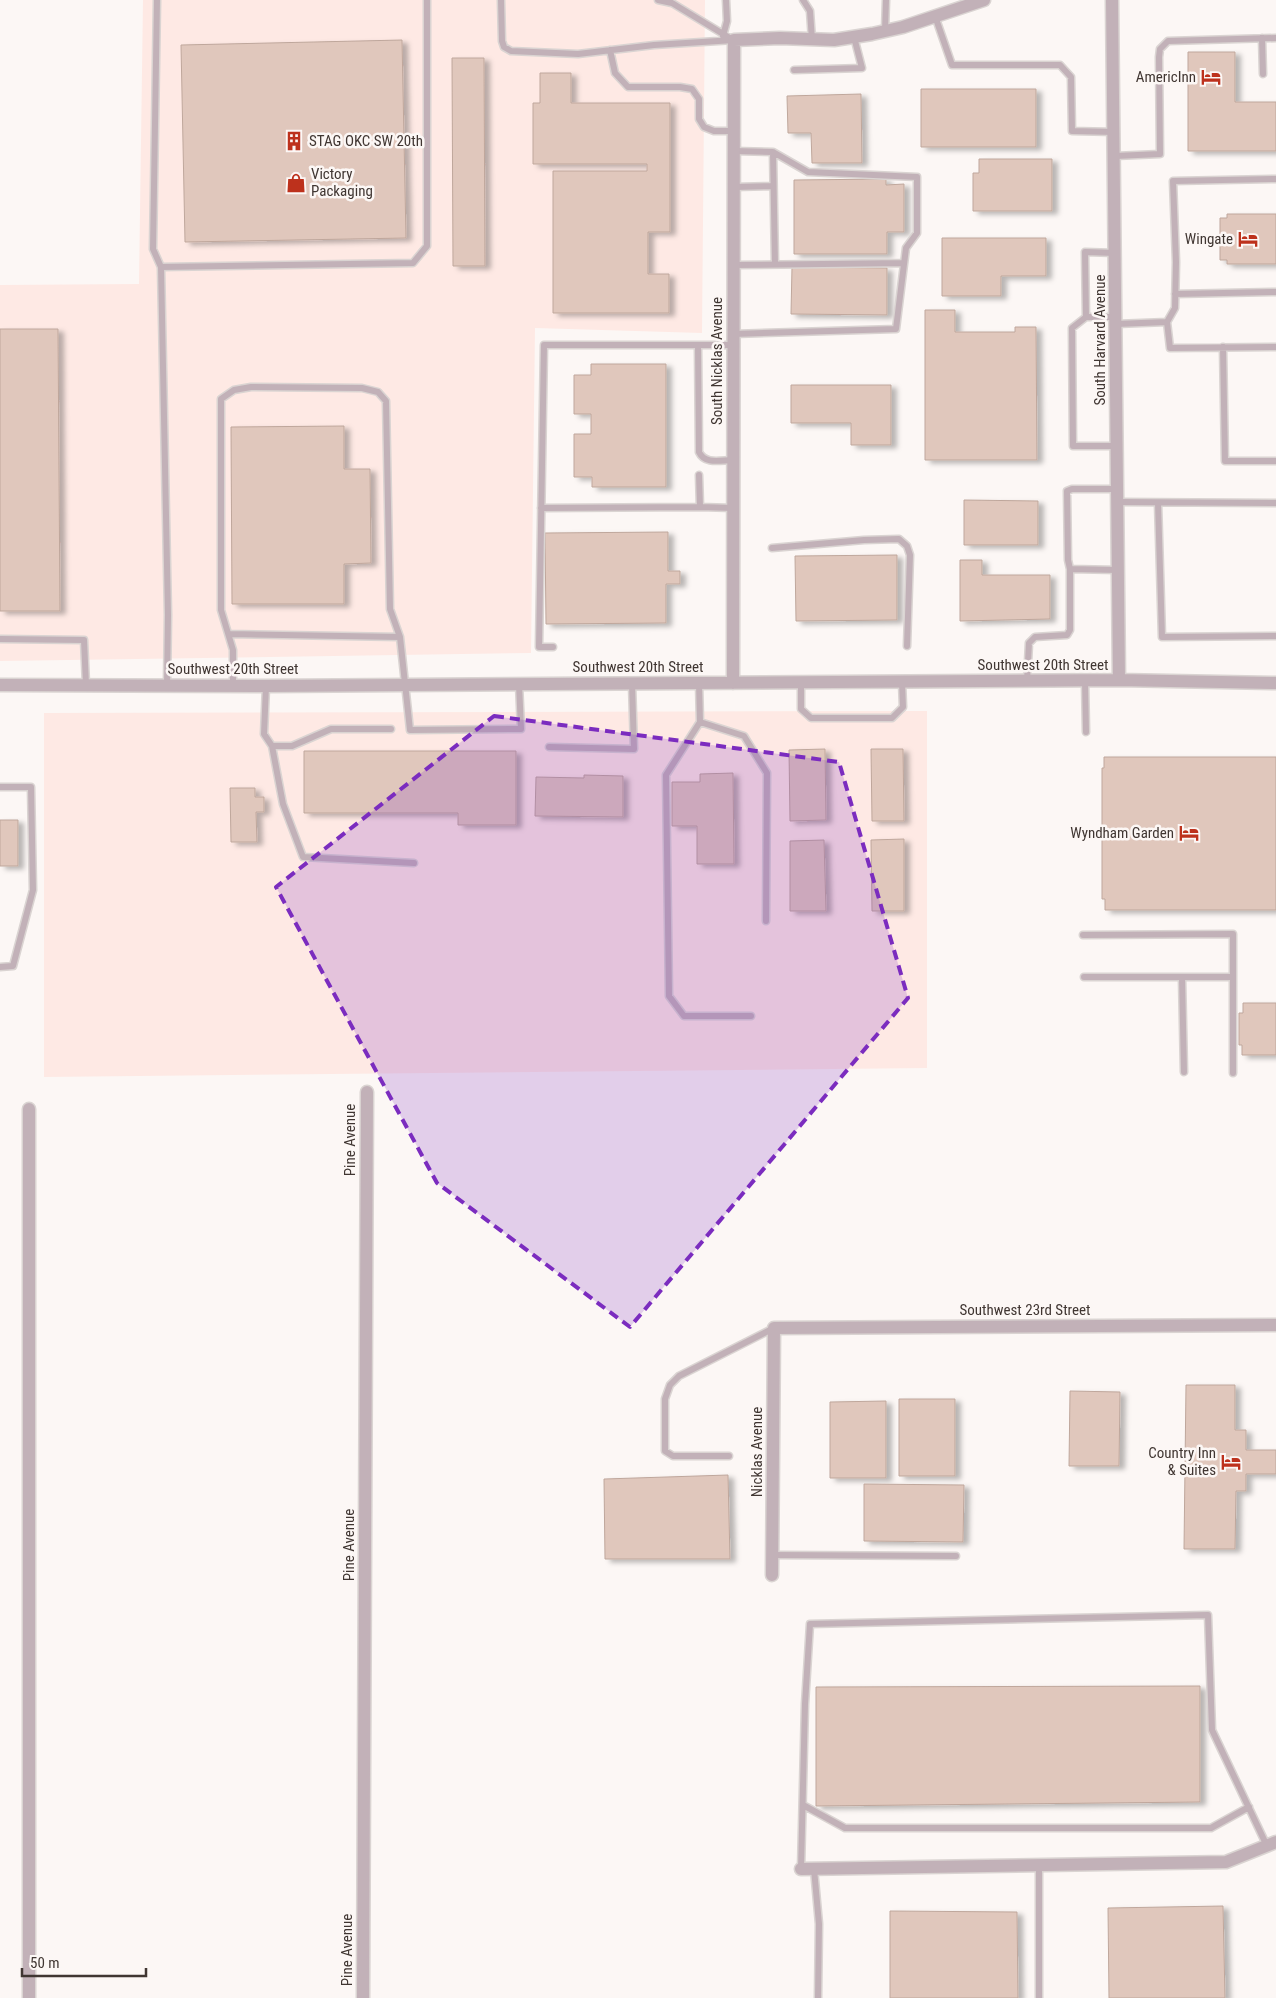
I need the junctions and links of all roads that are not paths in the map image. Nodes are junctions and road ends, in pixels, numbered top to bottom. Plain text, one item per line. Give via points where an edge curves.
1 (157, 0) edge
2 (427, 0) edge
3 (501, 0) edge
4 (658, 0) edge
5 (726, 0) edge
6 (804, 0) edge
7 (886, 0) edge
8 (984, 0) edge
9 (1112, 0) edge
10 (935, 16) junction
11 (885, 31) junction
12 (854, 37) junction
13 (729, 38) junction
14 (1262, 38) junction
15 (1276, 38) edge
16 (812, 40) junction
17 (610, 50) junction
18 (794, 70) dead end
19 (1263, 74) dead end
20 (734, 131) junction
21 (1115, 132) junction
22 (734, 151) junction
23 (773, 152) junction
24 (1115, 156) junction
25 (1276, 179) edge
26 (773, 186) junction
27 (734, 188) junction
28 (1116, 253) junction
29 (904, 263) junction
30 (775, 264) junction
31 (734, 265) junction
32 (161, 267) junction
33 (1276, 292) edge
34 (1175, 294) junction
35 (1086, 317) junction
36 (1116, 320) junction
37 (1166, 322) junction
38 (733, 339) junction
39 (698, 345) junction
40 (1223, 347) junction
41 (1276, 347) edge
42 (1117, 446) junction
43 (733, 460) junction
44 (1276, 461) edge
45 (700, 476) dead end
46 (1117, 489) junction
47 (1118, 502) junction
48 (1158, 502) junction
49 (1276, 503) edge
50 (541, 508) junction
51 (700, 508) junction
52 (733, 508) junction
53 (772, 548) dead end
54 (1070, 568) junction
55 (1118, 570) junction
56 (230, 634) junction
57 (1276, 636) edge
58 (400, 637) junction
59 (0, 639) edge
60 (907, 646) dead end
61 (553, 647) dead end
62 (1119, 680) junction
63 (1027, 681) junction
64 (1085, 681) junction
65 (800, 682) junction
66 (902, 682) junction
67 (632, 683) junction
68 (699, 683) junction
69 (733, 683) junction
70 (1276, 683) edge
71 (519, 684) junction
72 (0, 685) edge
73 (86, 685) junction
74 (406, 685) junction
75 (168, 686) junction
76 (233, 686) junction
77 (266, 686) junction
78 (700, 722) junction
79 (391, 729) dead end
80 (1086, 732) dead end
81 (272, 746) junction
82 (549, 747) dead end
83 (0, 787) edge
84 (414, 863) dead end
85 (766, 921) dead end
86 (1083, 935) dead end
87 (0, 966) edge
88 (1233, 977) junction
89 (1084, 978) dead end
90 (1182, 978) junction
91 (751, 1016) dead end
92 (1184, 1072) dead end
93 (1233, 1073) dead end
94 (367, 1092) dead end
95 (29, 1109) dead end
96 (1276, 1325) edge
97 (774, 1328) junction
98 (729, 1456) dead end
99 (772, 1555) junction
100 (956, 1556) dead end
101 (772, 1575) dead end
102 (803, 1805) junction
103 (1249, 1807) junction
104 (1272, 1844) edge
105 (1039, 1866) junction
106 (808, 1869) junction
107 (29, 1998) edge
108 (363, 1998) edge
109 (818, 1998) edge
110 (1039, 1998) edge

1 - 32 lane via 153,249
2 - 32 lane via 427,246 413,263
3 - 17 lane via 502,41 504,47 511,51 578,54
4 - 13 lane via 672,3
5 - 13 lane
6 - 16 lane via 810,11
7 - 11 lane
8 - 10 street
9 - 21 street, South Harvard Avenue
10 - 11 street
10 - 21 lane via 952,65 1060,65 1071,77 1072,131
11 - 12 street
12 - 16 street
12 - 18 lane via 862,68
13 - 16 street
13 - 17 lane
13 - 20 street, South Nicklas Avenue
14 - 15 lane
14 - 19 lane
14 - 24 lane via 1175,40 1163,44 1159,58 1160,154
17 - 20 lane via 615,73 628,87 692,89 699,99 699,119 704,127
20 - 22 street, South Nicklas Avenue
21 - 24 street, South Harvard Avenue
22 - 23 lane
22 - 27 street, South Nicklas Avenue
23 - 26 lane
23 - 29 lane via 808,172 917,177 917,234 906,248
24 - 28 street, South Harvard Avenue
25 - 34 lane via 1173,181
26 - 27 lane
26 - 30 lane
27 - 31 street, South Nicklas Avenue
28 - 35 lane via 1084,252
28 - 36 street, South Harvard Avenue
29 - 30 lane
29 - 38 lane via 896,329
30 - 31 lane
31 - 38 street, South Nicklas Avenue
32 - 75 lane
33 - 34 lane
34 - 37 lane via 1175,308
35 - 36 lane
35 - 42 lane via 1072,328 1073,446
36 - 37 lane
36 - 42 street, South Harvard Avenue
37 - 40 lane via 1170,348
38 - 39 lane
38 - 43 street, South Nicklas Avenue
39 - 43 lane via 699,452 707,461
39 - 50 lane via 544,345
40 - 41 lane
40 - 44 lane via 1225,461
42 - 46 street, South Harvard Avenue
43 - 52 street, South Nicklas Avenue
45 - 51 lane
46 - 47 street, South Harvard Avenue
46 - 54 lane via 1067,491
47 - 48 lane
47 - 55 street, South Harvard Avenue
48 - 49 lane
48 - 57 lane via 1162,637
50 - 51 lane
50 - 61 lane via 539,647
51 - 52 lane
52 - 69 street, South Nicklas Avenue
53 - 60 lane via 899,539 910,554
54 - 55 lane
54 - 63 lane via 1070,630 1067,635 1031,640
55 - 62 street, South Harvard Avenue
56 - 58 lane
56 - 58 lane via 221,610 222,399 234,390 251,387 362,388 378,392 386,401 390,609
56 - 76 lane
58 - 74 lane
59 - 73 lane via 84,640
62 - 64 street, Southwest 20th Street
62 - 70 street, Southwest 20th Street
63 - 64 street, Southwest 20th Street
63 - 66 street, Southwest 20th Street
64 - 80 lane
65 - 66 street, Southwest 20th Street
65 - 66 lane via 801,709 811,718 892,718 903,707
65 - 69 street, Southwest 20th Street
67 - 68 street, Southwest 20th Street
67 - 71 street, Southwest 20th Street
67 - 82 lane via 634,749
68 - 69 street, Southwest 20th Street
68 - 78 lane
71 - 74 street, Southwest 20th Street
71 - 74 lane via 520,729 410,730
72 - 73 street, Southwest 20th Street
73 - 75 street, Southwest 20th Street
74 - 77 street, Southwest 20th Street
75 - 76 street, Southwest 20th Street
76 - 77 street, Southwest 20th Street
77 - 81 lane via 264,734
78 - 85 lane via 744,736 767,773
78 - 91 lane via 666,775 669,996 684,1016
79 - 81 lane via 332,729 292,746
81 - 84 lane via 283,804 303,857
83 - 87 lane via 31,787 33,890 13,966
86 - 88 lane via 1233,934
88 - 90 lane
88 - 93 lane
89 - 90 lane
90 - 92 lane
94 - 108 street, Pine Avenue
95 - 107 street
96 - 97 street, Southwest 23rd Street
97 - 98 lane via 679,1376 670,1385 664,1399 665,1451 673,1456
97 - 99 street, Nicklas Avenue
99 - 100 lane
99 - 101 street, Nicklas Avenue
102 - 103 lane via 845,1828 1211,1828
102 - 103 lane via 810,1624 1208,1615 1212,1730
102 - 106 lane
103 - 104 lane
104 - 105 street via 1226,1862
105 - 106 street
105 - 110 lane
106 - 109 lane via 819,1924

